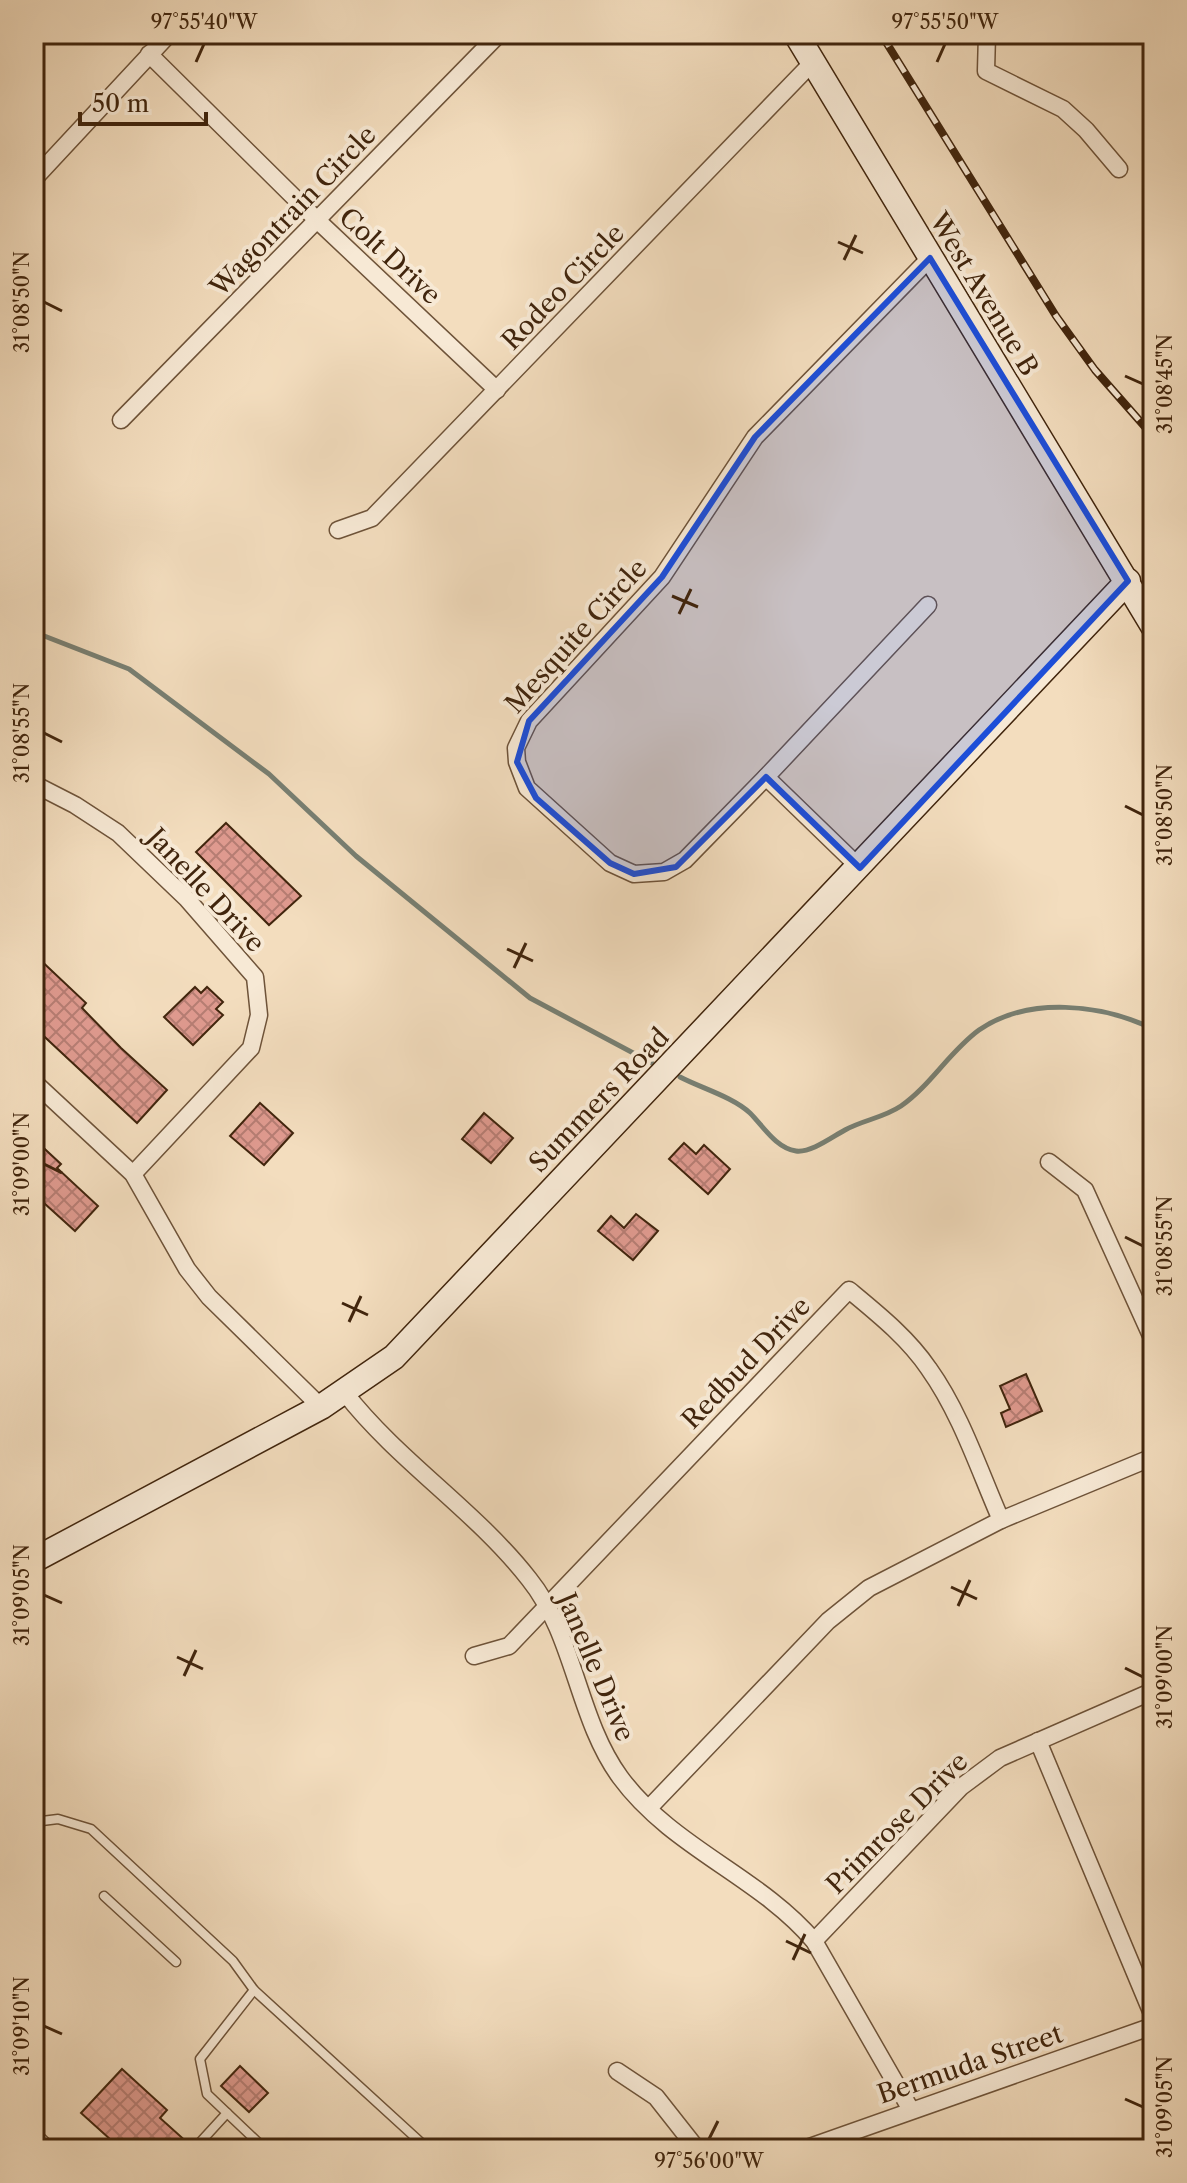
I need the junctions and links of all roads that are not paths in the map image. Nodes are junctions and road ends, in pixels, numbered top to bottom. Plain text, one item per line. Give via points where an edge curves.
1 (169, 34) edge
2 (499, 34) edge
3 (796, 34) edge
4 (987, 34) edge
5 (149, 54) junction
6 (813, 62) junction
7 (1119, 169) dead end
8 (34, 179) edge
9 (318, 221) junction
10 (930, 258) junction
11 (497, 390) junction
12 (121, 420) dead end
13 (338, 530) dead end
14 (1128, 581) junction
15 (928, 605) dead end
16 (1153, 626) edge
17 (766, 777) junction
18 (34, 784) edge
19 (860, 868) junction
20 (34, 1082) edge
21 (1049, 1162) dead end
22 (133, 1174) junction
23 (1153, 1340) edge
24 (345, 1393) junction
25 (321, 1407) junction
26 (1153, 1457) edge
27 (1001, 1520) junction
28 (34, 1560) edge
29 (546, 1607) junction
30 (474, 1656) dead end
31 (1153, 1691) edge
32 (1038, 1741) junction
33 (649, 1808) junction
34 (34, 1822) edge
35 (104, 1896) dead end
36 (814, 1941) junction
37 (176, 1962) dead end
38 (254, 1990) junction
39 (1153, 2016) edge
40 (1153, 2026) edge
41 (617, 2071) dead end
42 (911, 2110) junction
43 (227, 2113) junction
44 (34, 2131) edge
45 (53, 2149) edge
46 (194, 2149) edge
47 (265, 2149) edge
48 (428, 2149) edge
49 (697, 2149) edge
50 (804, 2149) edge

1 - 5 street
2 - 9 street, Wagontrain Circle
3 - 6 street, West Avenue B
4 - 7 street via 986,71 1063,109
5 - 8 street
5 - 9 street, Colt Drive
6 - 10 street, West Avenue B
6 - 11 street, Rodeo Circle
9 - 11 street, Colt Drive
9 - 12 street, Wagontrain Circle
10 - 14 street, West Avenue B
10 - 17 street, Mesquite Circle via 755,437 662,577 529,721 516,748 521,776 536,798 610,863 634,874 676,867
11 - 13 street, Rodeo Circle via 372,518
14 - 16 street, West Avenue B
14 - 19 street, Summers Road
15 - 17 street, Mesquite Circle
17 - 19 street
18 - 22 street, Janelle Drive via 118,833 156,866 255,977 259,1015 251,1048
19 - 24 street, Summers Road via 394,1357
20 - 22 street
21 - 23 street via 1085,1190
22 - 25 street via 209,1297
24 - 25 street, Summers Road
24 - 29 street, Janelle Drive via 498,1545
25 - 28 street, Summers Road
26 - 27 street
27 - 29 street, Redbud Drive via 929,1368 894,1328 849,1290
27 - 33 street via 869,1588 828,1621
29 - 30 street, Redbud Drive via 509,1646
29 - 33 street, Janelle Drive via 599,1741 621,1778
31 - 32 street, Primrose Drive
32 - 36 street, Primrose Drive via 1000,1758 961,1787
32 - 39 street
33 - 36 street, Janelle Drive via 670,1830 776,1903
34 - 38 lane via 58,1819 91,1829 233,1961
35 - 37 lane
36 - 42 street, Janelle Drive
38 - 43 lane via 200,2059 207,2094
38 - 48 lane
40 - 42 street, Bermuda Street
41 - 49 street via 656,2097
42 - 50 street, Bermuda Street
43 - 46 lane
43 - 47 lane
44 - 45 lane

